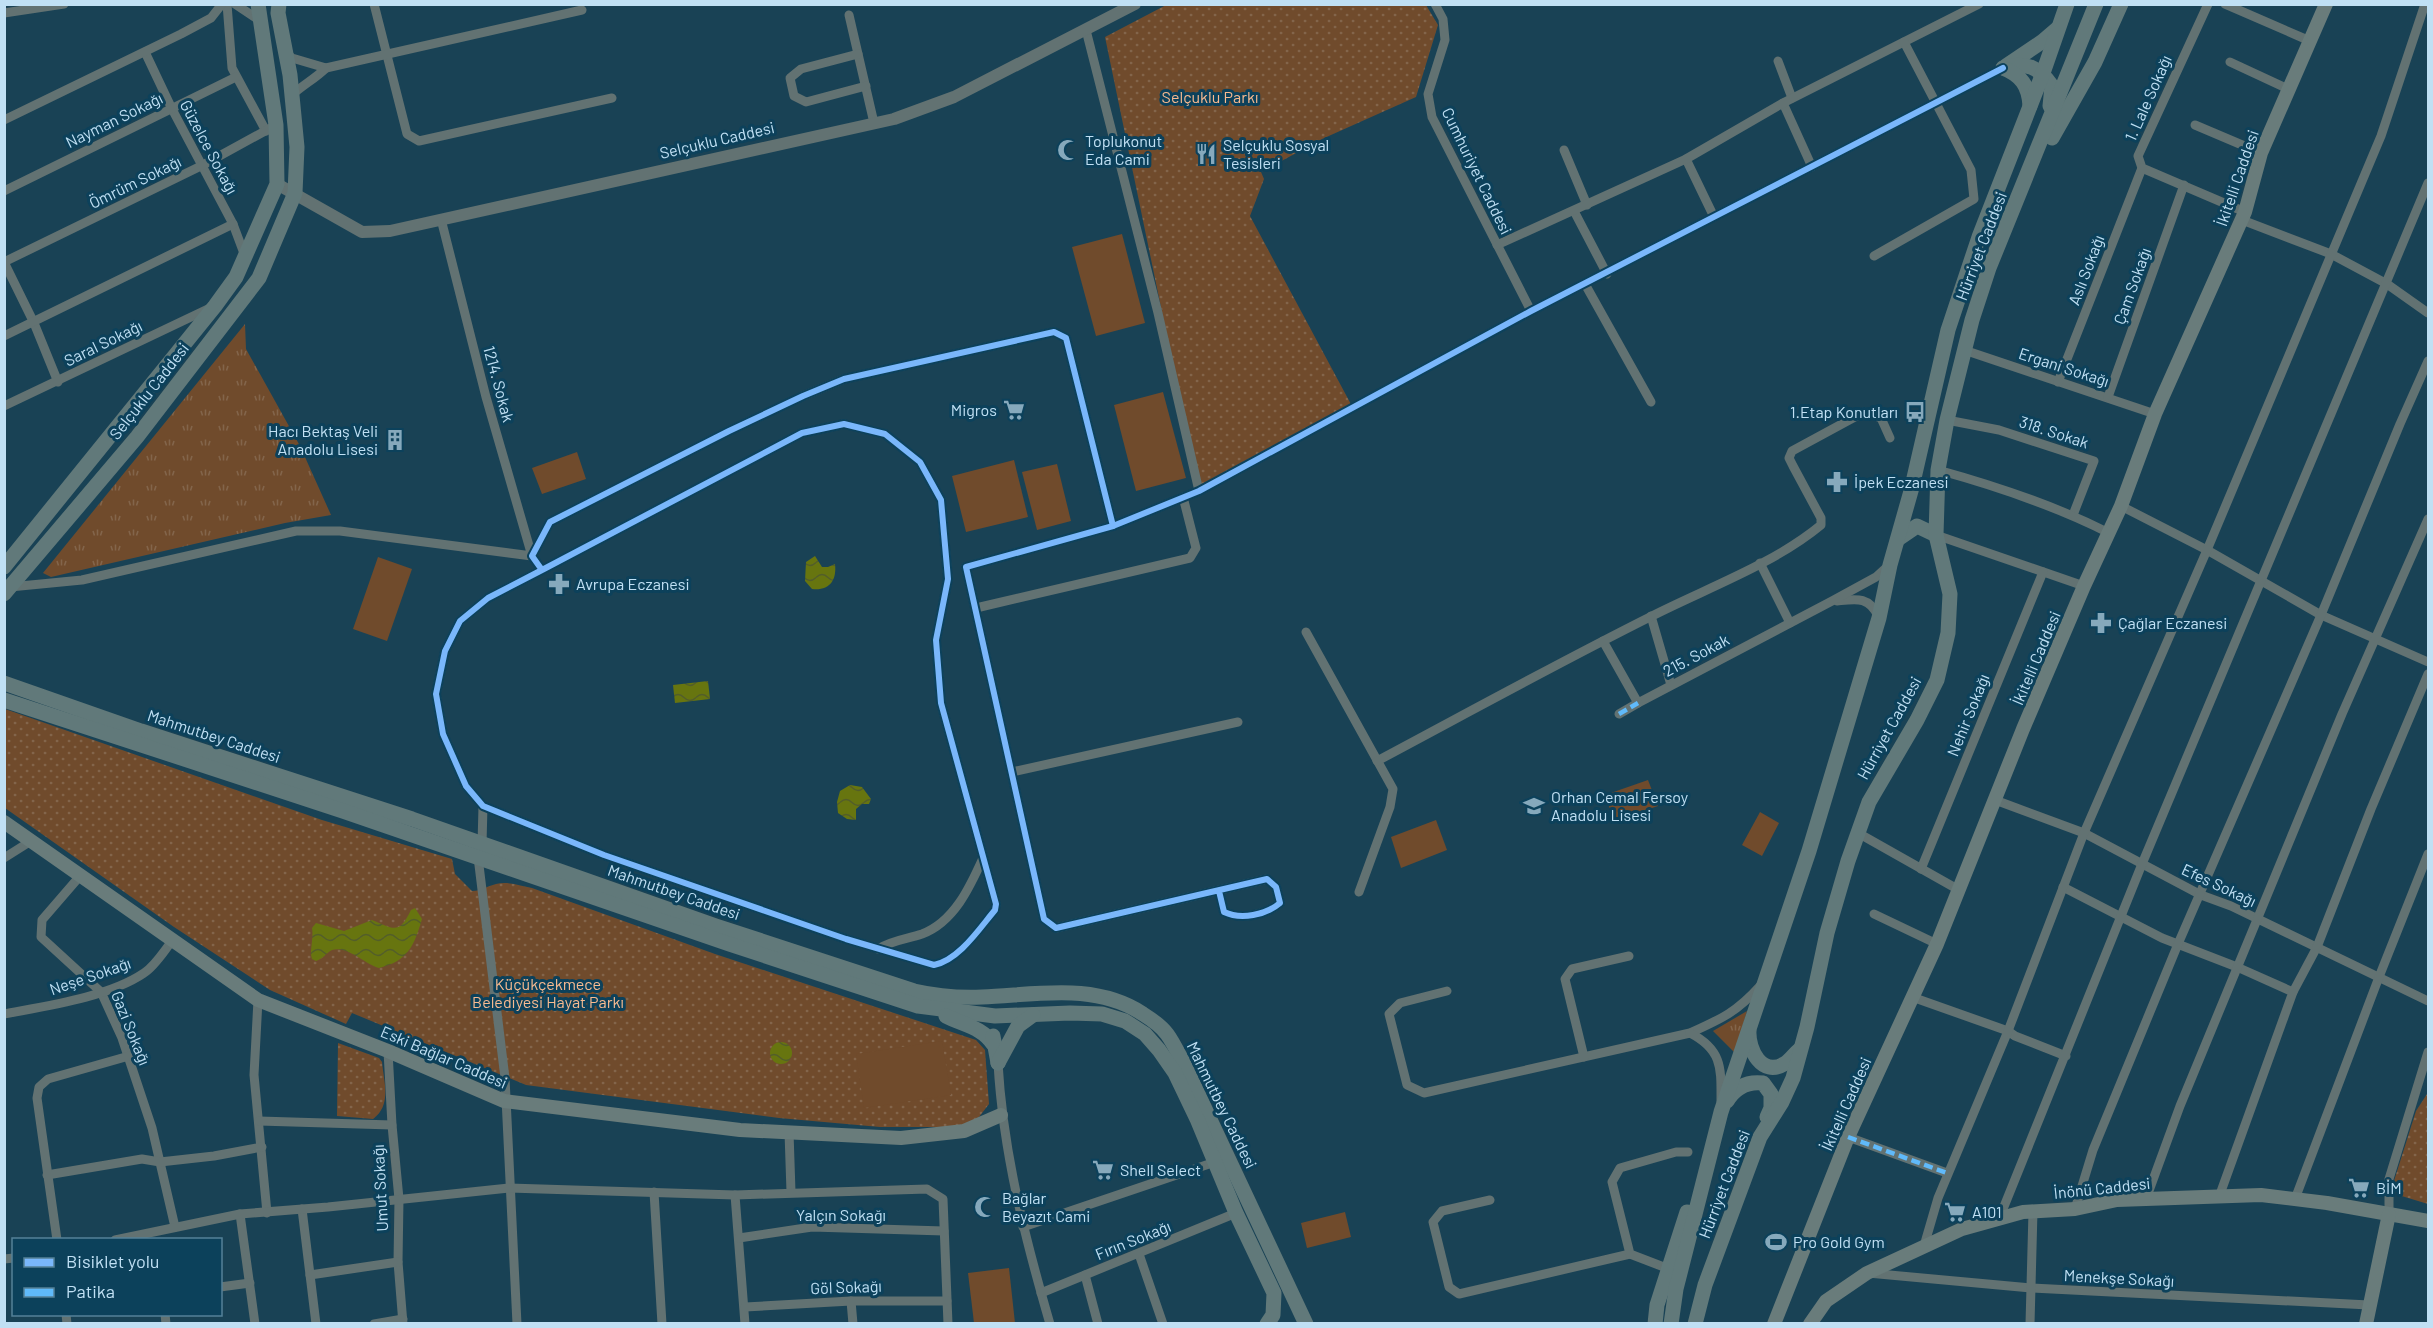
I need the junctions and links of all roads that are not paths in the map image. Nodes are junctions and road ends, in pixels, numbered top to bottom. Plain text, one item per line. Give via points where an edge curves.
1 (64, 4) edge
2 (222, 4) edge
3 (227, 4) edge
4 (235, 4) edge
5 (258, 4) edge
6 (279, 4) edge
7 (374, 4) edge
8 (1135, 4) edge
9 (1436, 4) edge
10 (1979, 4) edge
11 (2067, 4) edge
12 (2096, 4) edge
13 (2121, 4) edge
14 (2208, 4) edge
15 (2225, 4) edge
16 (2326, 4) edge
17 (2425, 5) edge
18 (2428, 8) edge
19 (582, 10) dead end
20 (4, 13) edge
21 (849, 15) dead end
22 (259, 20) junction
23 (2057, 29) junction
24 (1086, 30) junction
25 (2310, 41) junction
26 (1904, 42) junction
27 (145, 52) junction
28 (387, 53) junction
29 (286, 54) junction
30 (858, 54) junction
31 (1778, 61) dead end
32 (2230, 62) dead end
33 (326, 68) junction
34 (2002, 68) junction
35 (2043, 73) junction
36 (236, 77) junction
37 (866, 86) junction
38 (2288, 89) junction
39 (292, 95) junction
40 (612, 98) dead end
41 (1788, 100) junction
42 (1936, 103) junction
43 (2030, 106) junction
44 (172, 109) junction
45 (4, 120) edge
46 (874, 123) junction
47 (2195, 124) dead end
48 (271, 128) junction
49 (1564, 150) dead end
50 (2261, 153) junction
51 (1686, 159) junction
52 (203, 165) junction
53 (2030, 165) junction
54 (1812, 166) junction
55 (2142, 168) junction
56 (2428, 183) edge
57 (277, 184) junction
58 (2184, 184) junction
59 (4, 190) edge
60 (295, 193) junction
61 (2021, 193) junction
62 (1587, 205) junction
63 (1574, 211) junction
64 (2243, 216) junction
65 (1714, 217) junction
66 (441, 219) junction
67 (232, 224) junction
68 (1497, 245) junction
69 (2331, 254) junction
70 (245, 256) junction
71 (1874, 256) dead end
72 (5, 262) edge
73 (1606, 274) junction
74 (1585, 284) junction
75 (2387, 284) junction
76 (215, 306) junction
77 (1531, 311) junction
78 (2428, 313) edge
79 (34, 323) junction
80 (4, 336) edge
81 (1964, 350) junction
82 (2428, 361) edge
83 (57, 382) junction
84 (2058, 382) junction
85 (2108, 397) junction
86 (1651, 402) dead end
87 (4, 406) edge
88 (2155, 414) junction
89 (1947, 420) junction
90 (1890, 438) dead end
91 (1938, 470) junction
92 (1199, 491) junction
93 (1183, 497) junction
94 (2121, 506) junction
95 (2073, 515) junction
96 (2428, 519) edge
97 (1113, 526) junction
98 (2109, 532) junction
99 (1936, 535) junction
100 (1898, 539) junction
101 (2207, 550) junction
102 (532, 556) junction
103 (1760, 563) junction
104 (1890, 565) junction
105 (4, 567) edge
106 (542, 570) junction
107 (2043, 572) junction
108 (2261, 581) junction
109 (2084, 586) junction
110 (7, 590) edge
111 (1832, 601) junction
112 (976, 608) junction
113 (2321, 615) junction
114 (1651, 616) junction
115 (1879, 618) junction
116 (1790, 623) junction
117 (1306, 632) dead end
118 (2376, 639) junction
119 (1603, 641) junction
120 (2428, 662) edge
121 (2428, 674) edge
122 (7, 683) edge
123 (1671, 685) junction
124 (4, 700) edge
125 (1638, 703) junction
126 (1619, 714) dead end
127 (1238, 722) dead end
128 (1377, 761) junction
129 (1012, 772) junction
130 (1995, 800) junction
131 (483, 806) junction
132 (4, 822) edge
133 (1858, 833) junction
134 (2084, 834) junction
135 (31, 841) junction
136 (480, 850) junction
137 (2428, 854) edge
138 (4, 858) edge
139 (983, 858) junction
140 (2142, 864) junction
141 (1921, 869) junction
142 (80, 876) junction
143 (2063, 887) junction
144 (1959, 890) junction
145 (1219, 891) junction
146 (1359, 892) dead end
147 (2201, 895) junction
148 (1874, 914) dead end
149 (2122, 916) junction
150 (2258, 919) junction
151 (172, 941) junction
152 (1937, 944) junction
153 (2178, 944) junction
154 (2316, 947) junction
155 (878, 949) junction
156 (1629, 956) dead end
157 (2237, 967) junction
158 (2379, 977) junction
159 (1763, 982) junction
160 (101, 992) junction
161 (1447, 992) dead end
162 (2294, 992) junction
163 (1002, 996) junction
164 (1912, 997) junction
165 (258, 1000) junction
166 (2428, 1000) edge
167 (928, 1008) junction
168 (4, 1014) edge
169 (1033, 1015) junction
170 (1000, 1016) junction
171 (1749, 1022) junction
172 (2008, 1031) junction
173 (1690, 1033) junction
174 (993, 1044) junction
175 (1802, 1046) junction
176 (388, 1051) junction
177 (2428, 1052) edge
178 (129, 1056) junction
179 (2066, 1056) junction
180 (1584, 1057) junction
181 (998, 1064) junction
182 (504, 1101) junction
183 (1721, 1112) junction
184 (1001, 1115) junction
185 (259, 1121) junction
186 (392, 1125) junction
187 (789, 1132) junction
188 (1760, 1137) junction
189 (1848, 1137) junction
190 (262, 1147) junction
191 (1688, 1152) dead end
192 (160, 1162) junction
193 (1215, 1162) junction
194 (1947, 1173) junction
195 (47, 1175) junction
196 (1703, 1187) junction
197 (510, 1188) junction
198 (654, 1192) junction
199 (791, 1192) junction
200 (735, 1195) junction
201 (2219, 1197) junction
202 (399, 1199) junction
203 (2295, 1199) junction
204 (1490, 1200) dead end
205 (2146, 1200) junction
206 (302, 1209) junction
207 (2075, 1209) junction
208 (2033, 1211) junction
209 (267, 1213) junction
210 (1236, 1213) junction
211 (240, 1214) junction
212 (2389, 1214) junction
213 (1999, 1219) junction
214 (2428, 1221) edge
215 (175, 1227) junction
216 (1023, 1227) junction
217 (944, 1231) junction
218 (154, 1235) edge
219 (57, 1238) edge
220 (125, 1238) edge
221 (739, 1238) junction
222 (1924, 1246) junction
223 (1139, 1254) junction
224 (1630, 1254) junction
225 (398, 1262) junction
226 (1669, 1269) junction
227 (1868, 1273) junction
228 (310, 1275) junction
229 (1084, 1275) junction
230 (250, 1283) junction
231 (222, 1287) edge
232 (2031, 1288) junction
233 (1041, 1293) junction
234 (851, 1301) junction
235 (947, 1301) junction
236 (2369, 1305) junction
237 (745, 1307) junction
238 (403, 1321) edge
239 (255, 1323) edge
240 (316, 1323) edge
241 (375, 1323) edge
242 (517, 1323) edge
243 (662, 1323) edge
244 (745, 1323) edge
245 (853, 1323) edge
246 (948, 1323) edge
247 (1050, 1323) edge
248 (1098, 1323) edge
249 (1163, 1323) edge
250 (1267, 1323) edge
251 (1306, 1323) edge
252 (1654, 1323) edge
253 (1671, 1323) edge
254 (1695, 1323) edge
255 (1774, 1323) edge
256 (1810, 1323) edge
257 (2030, 1323) edge
258 (2366, 1323) edge

1 - 20 street
2 - 27 street via 211,18
3 - 36 street
4 - 22 street
5 - 22 main road, Selçuklu Caddesi
6 - 29 main road, Selçuklu Caddesi
7 - 28 street
8 - 24 street, Selçuklu Caddesi
9 - 68 street, Cumhuriyet Caddesi via 1443,19 1445,40 1428,94 1432,117
10 - 26 street
11 - 23 main road, Hürriyet Caddesi
12 - 53 main road, Hürriyet Caddesi
13 - 61 main road via 2095,62
14 - 55 street, 1. Lale Sokağı via 2138,156
15 - 25 street
16 - 25 main road, İkitelli Caddesi
17 - 18 street
17 - 69 street via 2381,136
19 - 28 street
21 - 30 street
22 - 48 main road, Selçuklu Caddesi
23 - 34 main road
23 - 35 main road, Hürriyet Caddesi
24 - 46 street, Selçuklu Caddesi via 954,97
24 - 92 street
25 - 38 main road, İkitelli Caddesi
26 - 41 street
26 - 42 street
27 - 44 street, Güzelce Sokağı
27 - 45 street
28 - 33 street
28 - 40 street via 407,134 419,141
29 - 33 street
29 - 39 main road, Selçuklu Caddesi
30 - 37 street
30 - 37 street via 801,69 790,78 794,96 806,102
31 - 41 street
32 - 38 street
33 - 39 street
34 - 35 main road via 2018,65
34 - 42 street
34 - 43 main road via 2024,82 2030,93
35 - 43 main road, Hürriyet Caddesi
35 - 53 main road via 2052,86 2050,106
36 - 44 street, Nayman Sokağı
36 - 48 street
37 - 46 street
38 - 50 main road, İkitelli Caddesi
39 - 60 main road, Selçuklu Caddesi via 297,147
41 - 51 street
41 - 54 street
42 - 54 street
42 - 71 street via 1971,170 1974,199
43 - 100 main road, Hürriyet Caddesi via 1948,330
44 - 52 street, Güzelce Sokağı
44 - 59 street, Nayman Sokağı
46 - 66 street, Selçuklu Caddesi
47 - 50 street
48 - 52 street, Ömrüm Sokağı
48 - 57 main road, Selçuklu Caddesi
49 - 62 street
50 - 64 main road, İkitelli Caddesi
51 - 62 street
51 - 65 street
52 - 67 street, Güzelce Sokağı
52 - 72 street, Ömrüm Sokağı
53 - 61 main road, Hürriyet Caddesi
54 - 65 street
55 - 58 street
55 - 84 street, Aslı Sokağı
56 - 75 street
57 - 60 street, Selçuklu Caddesi
57 - 70 main road, Selçuklu Caddesi
58 - 64 street
58 - 85 street, Çam Sokağı
60 - 66 street, Selçuklu Caddesi via 362,232 390,231
60 - 110 main road, Selçuklu Caddesi via 259,278 137,437
61 - 81 main road, Hürriyet Caddesi via 1989,268
62 - 63 street
63 - 68 street
63 - 73 street
64 - 69 street
64 - 88 main road, İkitelli Caddesi
65 - 73 street
66 - 102 street, 1214. Sokak
67 - 70 street, Güzelce Sokağı
67 - 79 street
68 - 77 street, Cumhuriyet Caddesi
69 - 75 street
69 - 101 street
70 - 76 main road, Selçuklu Caddesi via 236,277
72 - 79 street
73 - 74 street
74 - 77 street
74 - 86 street
75 - 78 street
75 - 108 street
76 - 83 street, Saral Sokağı
76 - 105 main road, Selçuklu Caddesi
77 - 92 street
79 - 80 street
79 - 83 street
81 - 84 street, Ergani Sokağı
81 - 89 main road, Hürriyet Caddesi
82 - 113 street
83 - 87 street, Saral Sokağı
84 - 85 street, Ergani Sokağı
85 - 88 street, Ergani Sokağı
88 - 94 main road, İkitelli Caddesi
89 - 91 main road, Hürriyet Caddesi
89 - 95 street, 318. Sokak via 1999,430 2094,460
90 - 103 street via 1881,418 1864,412 1792,450 1790,458 1818,510 1821,525
91 - 95 street
91 - 99 main road, Hürriyet Caddesi
92 - 93 street
93 - 97 street
93 - 112 street via 1196,548 1190,558
94 - 98 main road, İkitelli Caddesi
94 - 101 street
95 - 98 street
96 - 118 street
97 - 102 street via 1066,338 1054,332 844,379 803,396 550,522
97 - 112 street via 966,567
98 - 109 main road, İkitelli Caddesi
99 - 100 main road via 1917,526
99 - 107 street
99 - 133 main road, Hürriyet Caddesi via 1950,594 1948,633 1936,680 1869,802
100 - 104 main road, Hürriyet Caddesi
101 - 108 street
101 - 134 street
102 - 106 street, 1214. Sokak
102 - 110 street via 340,531 296,531 82,580
103 - 114 street
103 - 116 street
104 - 111 street, 215. Sokak
104 - 115 main road, Hürriyet Caddesi
106 - 131 street via 488,598 460,621 445,651 436,694 443,734 466,786
106 - 139 street via 802,433 844,424 885,434 921,462 941,500 948,579 936,640 941,703
107 - 109 street
107 - 141 street, Nehir Sokağı
108 - 113 street
108 - 140 street
109 - 130 main road, İkitelli Caddesi
111 - 115 street via 1866,601 1873,605
111 - 116 street, 215. Sokak
112 - 129 street
113 - 118 street
113 - 147 street
114 - 119 street
114 - 123 street
115 - 159 main road, Hürriyet Caddesi via 1812,841
116 - 123 street, 215. Sokak
117 - 128 street
118 - 120 street
118 - 150 street
119 - 125 street
119 - 128 street
121 - 154 street
122 - 136 main road, Mahmutbey Caddesi
123 - 125 street, 215. Sokak
124 - 136 main road, Mahmutbey Caddesi
125 - 126 street, 215. Sokak
127 - 129 street
128 - 146 street via 1393,789
129 - 145 street via 1044,919 1056,928
130 - 134 street, Efes Sokağı
130 - 144 main road, İkitelli Caddesi
131 - 136 street
131 - 155 street via 604,855
132 - 135 main road, Eski Bağlar Caddesi
133 - 141 street
133 - 175 main road, Hürriyet Caddesi via 1827,933
134 - 140 street, Efes Sokağı
134 - 143 street
135 - 138 street
135 - 142 main road, Eski Bağlar Caddesi
136 - 163 main road, Mahmutbey Caddesi via 914,991 959,997
136 - 167 main road, Mahmutbey Caddesi via 729,944
136 - 182 street via 505,1078
137 - 158 street
139 - 155 street via 970,887 944,920 922,934
139 - 155 street via 995,910 946,963 934,965
140 - 147 street, Efes Sokağı
140 - 149 street
141 - 144 street
142 - 151 main road, Eski Bağlar Caddesi
142 - 160 street, Gazi Sokağı via 42,920 41,937
143 - 149 street
143 - 172 street
144 - 152 main road, İkitelli Caddesi
145 - 145 street via 1224,912 1236,918 1271,910 1280,903 1276,887 1267,879
147 - 150 street, Efes Sokağı
147 - 153 street
148 - 152 street
149 - 153 street
149 - 179 street
150 - 154 street, Efes Sokağı
150 - 157 street
151 - 160 street, Neşe Sokağı via 145,972
151 - 165 main road, Eski Bağlar Caddesi
152 - 164 main road, İkitelli Caddesi
153 - 157 street
153 - 207 street via 2093,1150
154 - 158 street, Efes Sokağı
154 - 162 street
156 - 180 street via 1572,969 1564,979
157 - 162 street
157 - 205 street
158 - 166 street, Efes Sokağı
158 - 203 street
159 - 171 main road, Hürriyet Caddesi
159 - 173 street via 1743,1005
160 - 168 street, Neşe Sokağı
160 - 178 street, Gazi Sokağı
161 - 180 street via 1400,1003 1389,1014 1407,1085 1424,1093
162 - 201 street
163 - 170 main road
163 - 251 main road, Mahmutbey Caddesi via 1071,992 1106,996 1127,1003 1167,1033
164 - 172 street
164 - 189 main road, İkitelli Caddesi
165 - 176 main road, Eski Bağlar Caddesi
165 - 185 street via 255,1075
167 - 170 main road, Mahmutbey Caddesi
167 - 174 main road via 981,1031
169 - 170 main road, Mahmutbey Caddesi
169 - 181 main road via 1018,1026
169 - 193 main road, Mahmutbey Caddesi via 1102,1014 1125,1021 1145,1034 1175,1073
170 - 174 main road
170 - 181 main road
171 - 175 main road via 1753,1052 1765,1066 1775,1068 1786,1063
171 - 183 main road, Hürriyet Caddesi
172 - 179 street
172 - 194 street
173 - 180 street
173 - 183 street via 1704,1040 1721,1067
174 - 181 main road
175 - 188 main road, Hürriyet Caddesi via 1782,1102
176 - 182 main road, Eski Bağlar Caddesi
176 - 186 street, Umut Sokağı
177 - 212 street via 2390,1179
178 - 192 street, Gazi Sokağı
178 - 195 street via 41,1084 37,1098
179 - 213 street
181 - 184 street
182 - 187 main road, Eski Bağlar Caddesi via 740,1130
182 - 197 street
183 - 188 main road via 1732,1093 1753,1082 1763,1083 1771,1094 1771,1108
183 - 196 main road, Hürriyet Caddesi
184 - 187 main road, Eski Bağlar Caddesi via 964,1131 901,1138
184 - 216 street
185 - 186 street
185 - 190 street
186 - 202 street, Umut Sokağı
187 - 199 street
188 - 254 main road, Hürriyet Caddesi
189 - 194 street
189 - 255 main road, İkitelli Caddesi
190 - 192 street
190 - 209 street
191 - 224 street via 1620,1168 1612,1182
192 - 195 street via 142,1159
192 - 215 street, Gazi Sokağı
193 - 210 main road, Mahmutbey Caddesi
193 - 216 street
194 - 222 street
195 - 219 street
196 - 226 main road via 1689,1206
196 - 253 main road, Hürriyet Caddesi via 1676,1288
197 - 198 street
197 - 202 street
197 - 242 street
198 - 200 street
198 - 243 street
199 - 200 street
199 - 217 street via 927,1189 943,1199
200 - 221 street
201 - 203 main road, İnönü Caddesi via 2261,1195
201 - 205 main road, İnönü Caddesi
202 - 206 street
202 - 225 street, Umut Sokağı
203 - 212 main road, İnönü Caddesi
204 - 224 street via 1442,1212 1433,1222 1449,1287 1459,1294
205 - 207 main road, İnönü Caddesi via 2117,1200
206 - 209 street
206 - 228 street
207 - 208 main road, İnönü Caddesi
208 - 213 main road, İnönü Caddesi
208 - 232 street
209 - 211 street
210 - 223 street, Fırın Sokağı
210 - 250 main road, Mahmutbey Caddesi via 1274,1293 1273,1315
211 - 215 street
211 - 230 street
212 - 214 main road, İnönü Caddesi
212 - 236 main road
213 - 222 main road, İnönü Caddesi via 1962,1229
215 - 218 street
216 - 233 street
217 - 221 street, Yalçın Sokağı via 812,1227
217 - 235 street
218 - 220 street
221 - 237 street
222 - 227 main road, İnönü Caddesi
223 - 229 street, Fırın Sokağı
223 - 249 street
224 - 226 street
225 - 228 street
225 - 238 street, Umut Sokağı
226 - 252 main road
227 - 232 street, Menekşe Sokağı
227 - 256 main road, İnönü Caddesi via 1826,1301
228 - 240 street
229 - 233 street, Fırın Sokağı
229 - 248 street
230 - 231 street
230 - 239 street
232 - 236 street, Menekşe Sokağı
232 - 257 street
233 - 247 street
234 - 235 street, Göl Sokağı
234 - 237 street, Göl Sokağı
234 - 245 street
235 - 246 street
236 - 258 main road
237 - 244 street
238 - 241 street

